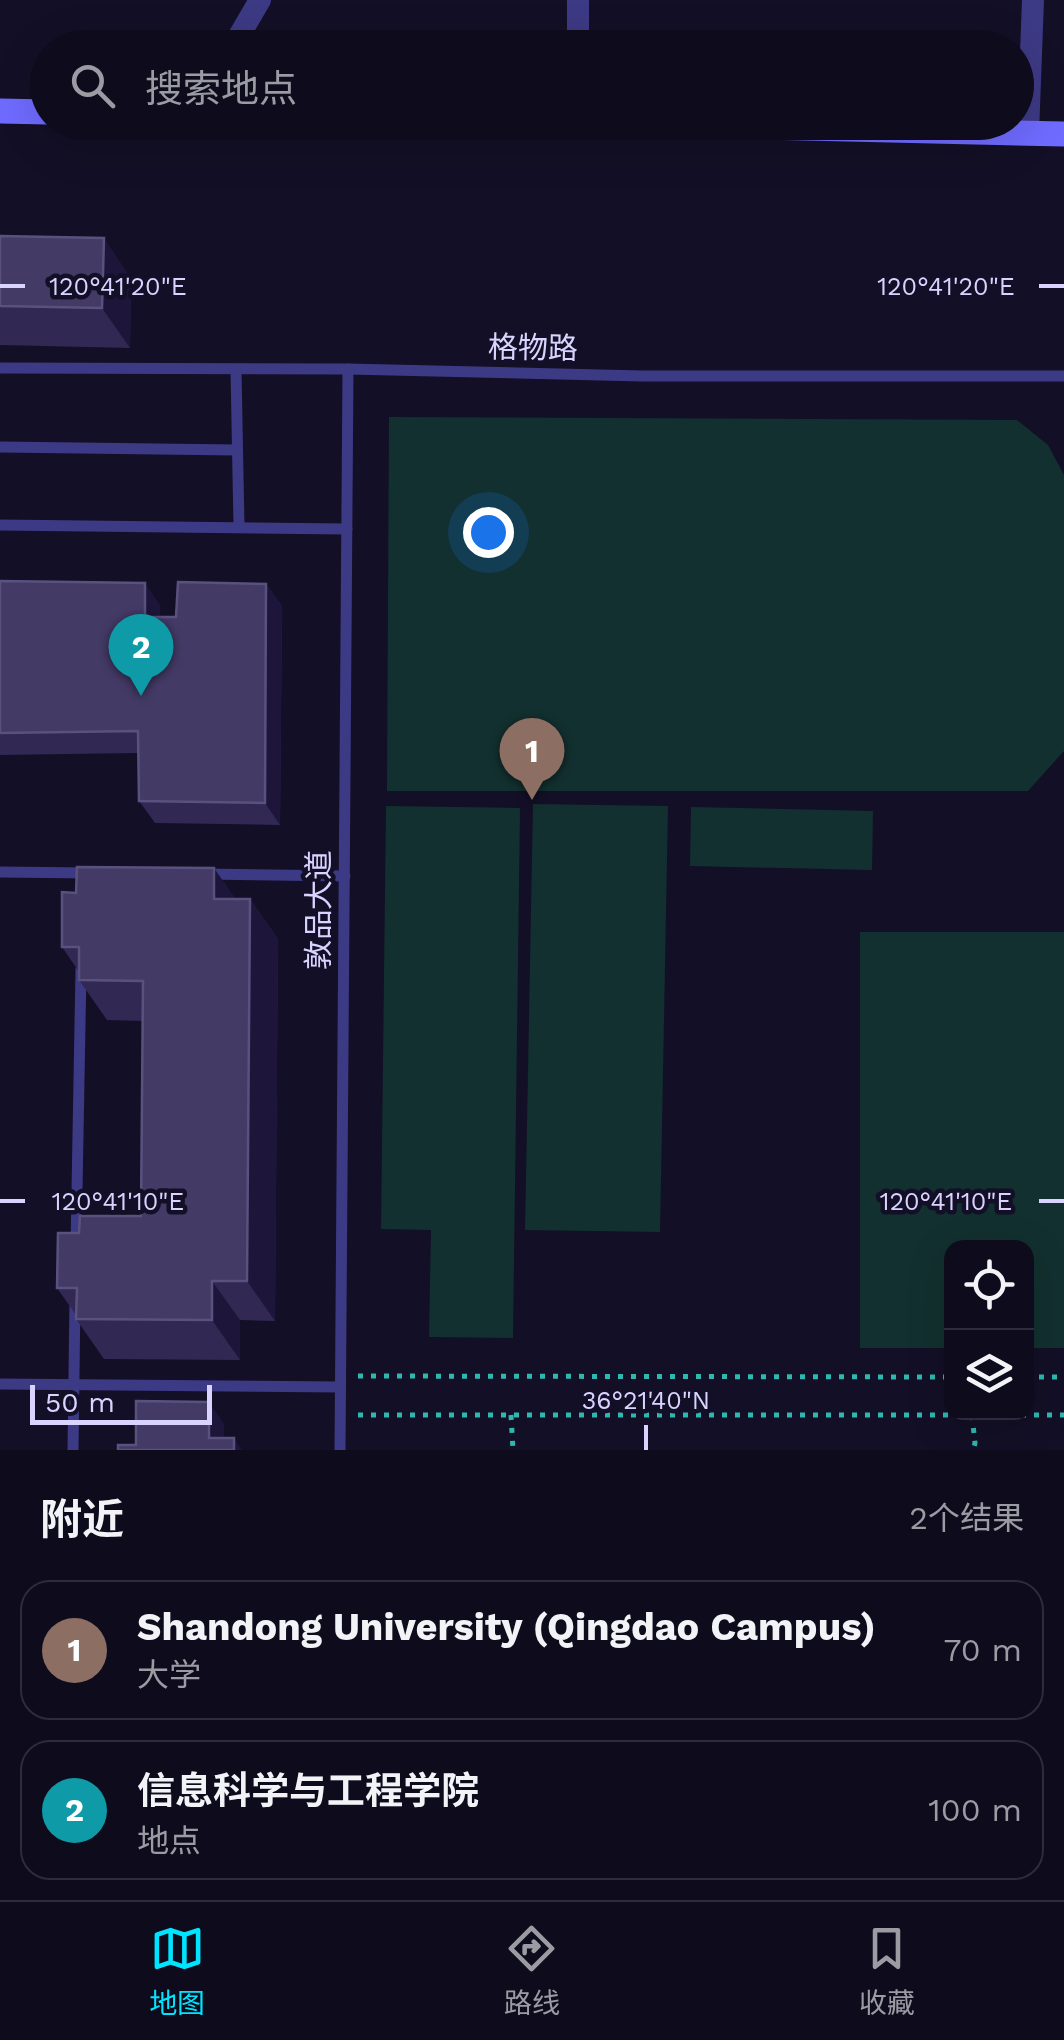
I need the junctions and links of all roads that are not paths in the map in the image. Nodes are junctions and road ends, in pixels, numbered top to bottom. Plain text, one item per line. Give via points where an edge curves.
1 (260, 0) edge
2 (578, 0) edge
3 (1034, 0) edge
4 (242, 30) edge
5 (578, 30) edge
6 (1033, 30) edge
7 (0, 111) edge
8 (30, 112) edge
9 (1034, 133) edge
10 (1064, 134) edge
11 (0, 368) edge
12 (236, 370) junction
13 (348, 370) junction
14 (1064, 376) edge
15 (0, 447) edge
16 (237, 450) junction
17 (0, 525) edge
18 (239, 527) junction
19 (347, 529) junction
20 (0, 872) edge
21 (83, 872) junction
22 (102, 873) edge
23 (196, 874) edge
24 (345, 876) junction
25 (83, 892) edge
26 (82, 951) edge
27 (76, 1266) edge
28 (76, 1286) edge
29 (340, 1381) junction
30 (0, 1384) edge
31 (74, 1384) junction
32 (73, 1450) edge
33 (340, 1450) edge

1 - 4 street
2 - 5 street
3 - 6 street
7 - 8 main road
9 - 10 main road
11 - 12 lane, 格物路
12 - 13 lane, 格物路
12 - 16 lane
13 - 14 lane, 格物路
13 - 19 lane, 敦品大道
15 - 16 lane
16 - 18 lane
17 - 18 lane
18 - 19 lane
19 - 24 lane, 敦品大道
20 - 21 lane
21 - 22 lane
21 - 25 lane
23 - 24 lane
24 - 29 lane, 敦品大道
26 - 27 lane
28 - 31 lane
29 - 31 lane
29 - 33 lane, 敦品大道
30 - 31 lane
31 - 32 lane

